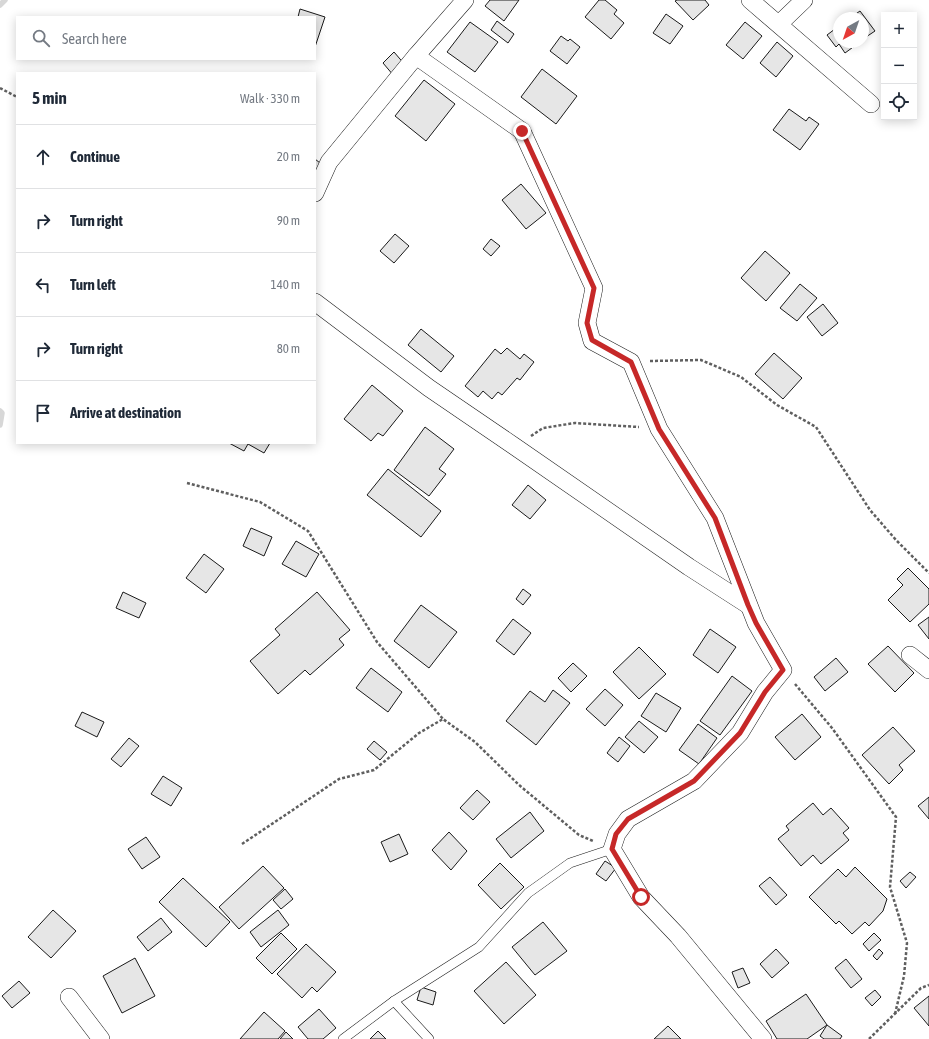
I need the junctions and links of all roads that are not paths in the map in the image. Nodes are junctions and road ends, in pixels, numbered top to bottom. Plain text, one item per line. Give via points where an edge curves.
1 (465, 0) edge
2 (750, 0) edge
3 (804, 0) edge
4 (779, 24) junction
5 (416, 56) junction
6 (871, 104) dead end
7 (316, 191) edge
8 (316, 303) edge
9 (748, 605) junction
10 (910, 655) dead end
11 (929, 670) edge
12 (612, 849) junction
13 (69, 997) dead end
14 (394, 1000) junction
15 (102, 1039) edge
16 (343, 1039) edge
17 (429, 1039) edge
18 (763, 1039) edge

1 - 5 street
2 - 4 street
3 - 4 street
4 - 6 street
5 - 7 street via 329,162
5 - 9 street via 522,131 594,288 587,323 592,340 631,362 659,429 715,518
8 - 9 street via 429,388 688,567
9 - 12 street via 783,670 765,692 740,733 694,781 628,819 616,834
10 - 11 street
12 - 14 lane via 564,867 528,893 479,947
12 - 18 street via 641,897 678,936
13 - 15 street
14 - 16 lane
14 - 17 lane

